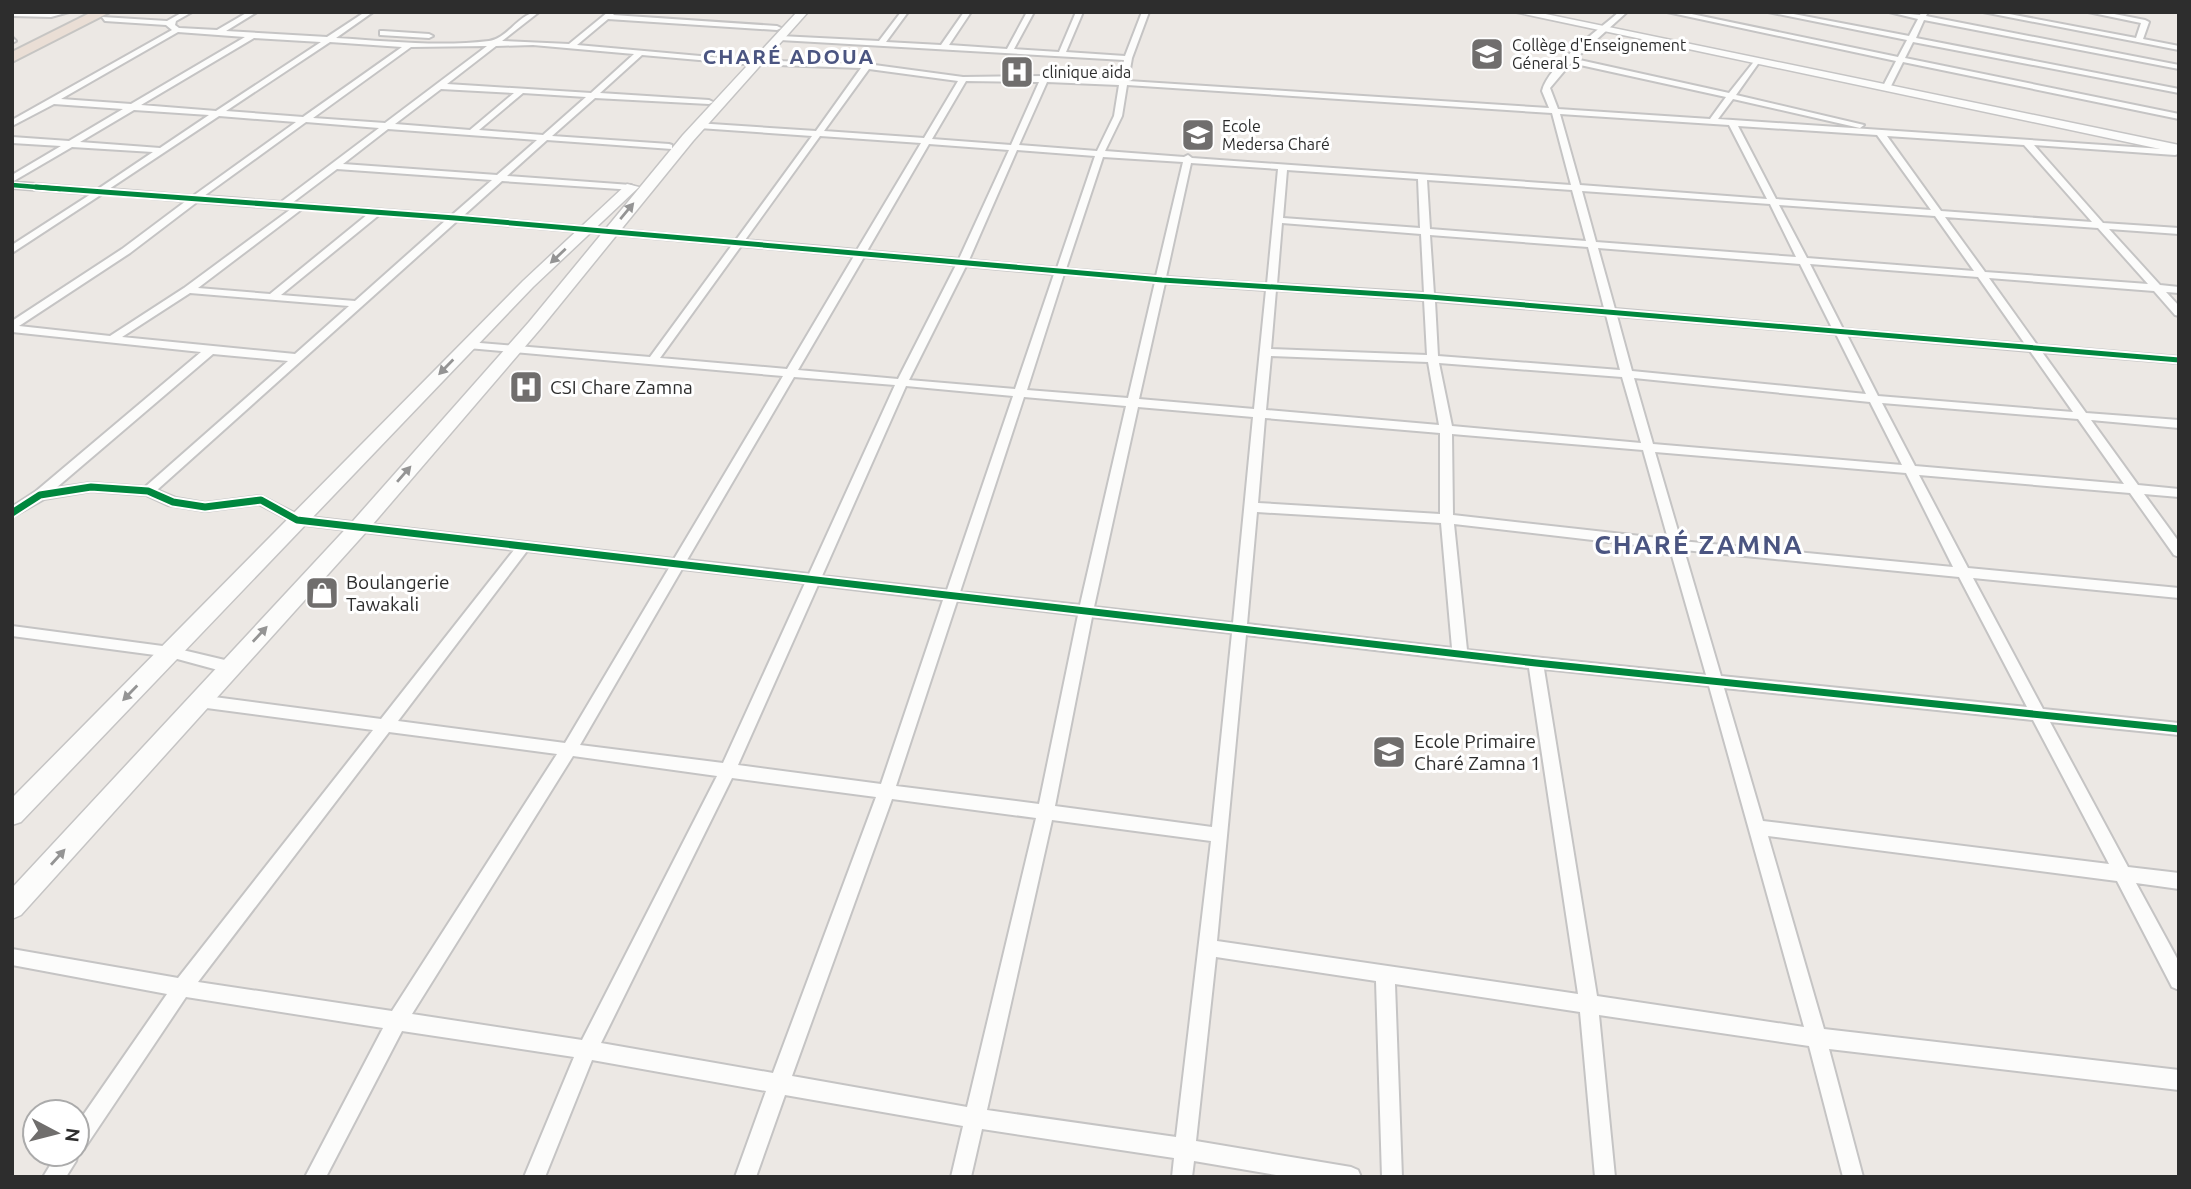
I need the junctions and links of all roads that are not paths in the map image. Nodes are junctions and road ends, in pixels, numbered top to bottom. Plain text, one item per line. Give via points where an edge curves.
1 (66, 12) edge
2 (93, 12) edge
3 (103, 12) edge
4 (121, 12) edge
5 (189, 12) edge
6 (254, 12) edge
7 (370, 12) edge
8 (536, 12) edge
9 (694, 12) edge
10 (792, 12) edge
11 (803, 12) edge
12 (905, 12) edge
13 (968, 12) edge
14 (1031, 12) edge
15 (1080, 12) edge
16 (1146, 12) edge
17 (1519, 12) edge
18 (1624, 12) edge
19 (1670, 12) edge
20 (1771, 12) edge
21 (1892, 12) edge
22 (1986, 12) edge
23 (2091, 12) edge
24 (12, 14) edge
25 (610, 15) edge
26 (1924, 15) edge
27 (684, 22) junction
28 (168, 23) junction
29 (231, 26) junction
30 (177, 30) junction
31 (1605, 30) junction
32 (354, 31) dead end
33 (219, 33) junction
34 (379, 33) dead end
35 (779, 33) junction
36 (334, 35) junction
37 (251, 36) junction
38 (1912, 40) junction
39 (2139, 41) junction
40 (451, 43) junction
41 (492, 44) junction
42 (881, 44) junction
43 (409, 45) junction
44 (571, 46) junction
45 (943, 48) junction
46 (2179, 48) edge
47 (1010, 50) junction
48 (12, 53) edge
49 (640, 53) junction
50 (1062, 53) junction
51 (12, 58) edge
52 (1128, 58) junction
53 (760, 60) junction
54 (1570, 60) junction
55 (1900, 60) junction
56 (1756, 61) junction
57 (745, 62) junction
58 (867, 66) junction
59 (2179, 67) edge
60 (1045, 78) junction
61 (962, 79) junction
62 (1124, 83) junction
63 (439, 86) junction
64 (1885, 88) junction
65 (521, 91) junction
66 (2179, 91) edge
67 (593, 95) junction
68 (1729, 95) junction
69 (52, 102) junction
70 (709, 103) junction
71 (135, 106) junction
72 (1556, 113) junction
73 (216, 114) junction
74 (2179, 117) edge
75 (303, 120) junction
76 (1712, 123) junction
77 (12, 124) edge
78 (1733, 124) junction
79 (699, 125) junction
80 (387, 126) junction
81 (474, 131) junction
82 (820, 134) junction
83 (1882, 134) junction
84 (545, 137) junction
85 (12, 140) edge
86 (925, 141) junction
87 (2027, 143) junction
88 (73, 145) junction
89 (1014, 146) junction
90 (669, 147) junction
91 (159, 149) junction
92 (2175, 151) edge
93 (1100, 153) junction
94 (1188, 158) junction
95 (337, 166) junction
96 (1283, 166) junction
97 (1422, 176) junction
98 (499, 178) junction
99 (12, 179) edge
100 (12, 185) edge
101 (631, 188) junction
102 (1577, 188) junction
103 (97, 192) junction
104 (197, 199) junction
105 (1773, 202) junction
106 (283, 205) junction
107 (299, 207) junction
108 (377, 212) junction
109 (1939, 214) junction
110 (455, 218) junction
111 (1278, 219) junction
112 (2101, 225) junction
113 (587, 229) junction
114 (2179, 231) edge
115 (609, 232) junction
116 (1427, 233) junction
117 (12, 234) edge
118 (33, 235) junction
119 (738, 244) junction
120 (1592, 244) junction
121 (12, 250) edge
122 (859, 254) junction
123 (1800, 259) junction
124 (963, 262) junction
125 (1062, 270) junction
126 (1984, 276) junction
127 (1162, 280) junction
128 (1272, 287) junction
129 (2156, 289) junction
130 (188, 290) junction
131 (2179, 290) edge
132 (273, 296) junction
133 (1430, 297) junction
134 (358, 304) junction
135 (1611, 313) junction
136 (2179, 313) edge
137 (12, 327) edge
138 (1839, 333) junction
139 (111, 340) junction
140 (468, 345) junction
141 (513, 348) junction
142 (2036, 349) junction
143 (210, 350) junction
144 (1266, 352) junction
145 (297, 358) junction
146 (654, 359) junction
147 (1433, 359) junction
148 (2179, 360) edge
149 (790, 371) junction
150 (1627, 374) junction
151 (902, 381) junction
152 (1020, 392) junction
153 (1877, 400) junction
154 (1134, 402) junction
155 (1260, 413) junction
156 (2084, 415) junction
157 (2179, 424) edge
158 (1446, 429) junction
159 (1648, 447) junction
160 (1913, 472) junction
161 (2134, 488) junction
162 (148, 491) junction
163 (2179, 493) edge
164 (40, 495) junction
165 (1252, 507) junction
166 (12, 513) edge
167 (1447, 519) junction
168 (297, 520) junction
169 (360, 526) junction
170 (524, 545) junction
171 (1678, 545) junction
172 (2179, 552) edge
173 (678, 563) junction
174 (1963, 572) junction
175 (816, 579) junction
176 (2179, 593) edge
177 (954, 595) junction
178 (1086, 611) junction
179 (1240, 629) junction
180 (12, 631) edge
181 (170, 652) junction
182 (1460, 655) junction
183 (1536, 663) junction
184 (229, 667) junction
185 (1716, 681) junction
186 (199, 701) junction
187 (2038, 714) junction
188 (386, 728) junction
189 (2179, 729) edge
190 (568, 751) junction
191 (727, 772) junction
192 (886, 792) junction
193 (16, 805) edge
194 (1045, 813) junction
195 (1755, 827) junction
196 (1220, 835) junction
197 (2123, 874) junction
198 (2179, 881) edge
199 (12, 908) edge
200 (1208, 948) junction
201 (12, 957) edge
202 (1385, 975) junction
203 (2179, 981) edge
204 (182, 988) junction
205 (1589, 1006) junction
206 (397, 1020) junction
207 (1817, 1038) junction
208 (587, 1050) junction
209 (2179, 1080) edge
210 (779, 1084) junction
211 (974, 1118) junction
212 (91, 1121) edge
213 (1185, 1149) junction
214 (315, 1177) edge
215 (534, 1177) edge
216 (745, 1177) edge
217 (961, 1177) edge
218 (1182, 1177) edge
219 (1350, 1177) edge
220 (1392, 1177) edge
221 (1605, 1177) edge
222 (1853, 1177) edge

1 - 24 street
2 - 48 highway
3 - 51 highway
4 - 28 street via 105,19
5 - 28 street
6 - 29 street
7 - 36 street
8 - 41 street
9 - 27 street
10 - 35 street
11 - 35 street
12 - 42 street
13 - 45 street
14 - 47 street
15 - 50 street
16 - 52 street
17 - 31 street
18 - 31 street
19 - 55 street
20 - 38 street
21 - 26 street
22 - 39 street
23 - 39 street via 2145,22
25 - 27 street
25 - 44 street
26 - 38 street
26 - 59 street
27 - 35 street
28 - 29 street
28 - 30 street
29 - 33 street
29 - 36 street
30 - 33 street
30 - 69 street
31 - 54 street
31 - 56 street
32 - 36 street
33 - 37 street
34 - 40 street via 429,36
35 - 42 street
35 - 53 street
35 - 57 street
36 - 37 street
36 - 43 street
36 - 73 street
37 - 71 street
38 - 55 street
38 - 66 street
39 - 46 street
40 - 41 street
40 - 43 street
41 - 44 street
41 - 63 street
42 - 45 street
43 - 75 street
44 - 49 street
45 - 47 street
47 - 50 street
49 - 57 street
49 - 67 street
50 - 52 street
52 - 62 street
53 - 57 street
53 - 58 street
53 - 79 street
54 - 68 street
54 - 72 street via 1546,87
55 - 64 street
55 - 74 street
56 - 64 street
56 - 68 street
57 - 70 street
58 - 61 street
58 - 82 street
60 - 61 street
60 - 62 street
60 - 89 street
61 - 86 street
62 - 72 street
62 - 93 street via 1118,116
63 - 65 street
63 - 80 street
64 - 92 street
65 - 67 street
65 - 81 street
67 - 70 street
67 - 84 street
68 - 76 street
68 - 83 street
69 - 71 street
69 - 77 street
70 - 90 street
71 - 73 street
71 - 88 street
72 - 76 street
72 - 102 street
73 - 75 street
73 - 91 street
75 - 80 street
75 - 104 street
76 - 78 street
78 - 83 street
78 - 105 street
79 - 82 street
115 -> 79 street
80 - 81 street
80 - 95 street
81 - 84 street
82 - 86 street
82 - 119 street
83 - 87 street
83 - 109 street
84 - 90 street
84 - 98 street
85 - 88 street
86 - 89 street
86 - 122 street
87 - 92 street
87 - 112 street
88 - 91 street
88 - 99 street
89 - 93 street
89 - 124 street
90 - 101 street
91 - 103 street
93 - 94 street
93 - 125 street
94 - 96 street
94 - 127 street
95 - 98 street
95 - 106 street
96 - 97 street
96 - 111 street
97 - 102 street
97 - 116 street
98 - 101 street
98 - 110 street
100 - 103 street
101 - 113 street
102 - 105 street
102 - 120 street
103 - 104 street
103 - 118 street
104 - 106 street
104 - 137 street
105 - 109 street
105 - 123 street
106 - 107 street
107 - 108 street
107 - 130 street
108 - 110 street
108 - 132 street
109 - 112 street
109 - 126 street
110 - 113 street
110 - 134 street
111 - 116 street
111 - 128 street
112 - 114 street
112 - 129 street
113 - 115 street
113 -> 140 street
115 - 119 street
115 - 141 street
116 - 120 street
116 - 133 street
117 - 118 street
118 - 121 street
119 - 122 street
119 - 146 street
120 - 123 street
120 - 135 street
122 - 124 street
122 - 149 street
123 - 126 street
123 - 138 street
124 - 125 street
124 - 151 street
125 - 127 street
125 - 152 street
126 - 129 street
126 - 142 street
127 - 128 street
127 - 154 street
128 - 133 street
128 - 144 street
129 - 131 street
129 - 136 street
130 - 132 street
130 - 139 street
132 - 134 street
133 - 135 street
133 - 147 street
134 - 145 street
135 - 138 street
135 - 150 street
137 - 139 street
138 - 142 street
138 - 153 street
139 - 143 street
140 - 141 street
140 -> 168 street
141 - 146 street
169 -> 141 street
142 - 148 street
142 - 156 street
143 - 145 street
143 - 164 street
144 - 147 street
144 - 155 street
145 - 162 street
146 - 149 street
147 - 150 street
147 - 158 street
149 - 151 street
149 - 173 street
150 - 153 street
150 - 159 street
151 - 152 street
151 - 175 street
152 - 154 street
152 - 177 street
153 - 156 street
153 - 160 street
154 - 155 street
154 - 178 street
155 - 158 street
155 - 165 street
156 - 157 street
156 - 161 street
158 - 159 street
158 - 167 street
159 - 160 street
159 - 171 street
160 - 161 street
160 - 174 street
161 - 163 street
161 - 172 street
162 - 164 street via 91,487
162 - 168 street via 173,502 205,506 261,500
164 - 166 street
165 - 167 street
165 - 179 street
167 - 171 street
167 - 182 street
168 - 169 street
168 - 181 street
169 - 170 street
184 -> 169 street
170 - 173 street
170 - 188 street
171 - 174 street
171 - 185 street
173 - 175 street
173 - 190 street
174 - 176 street
174 - 187 street
175 - 177 street
175 - 191 street
177 - 178 street
177 - 192 street
178 - 179 street
178 - 194 street
179 - 182 street
179 - 196 street
180 - 181 street
181 - 184 street
181 -> 193 street
182 - 183 street
183 - 185 street
183 - 205 street
184 - 186 street
185 - 187 street
185 - 195 street
186 - 188 street
199 -> 186 street
187 - 189 street
187 - 197 street
188 - 190 street
188 - 204 street
190 - 191 street
190 - 206 street
191 - 192 street
191 - 208 street
192 - 194 street
192 - 210 street
194 - 196 street
194 - 211 street
195 - 197 street
195 - 207 street
196 - 200 street
197 - 198 street
197 - 203 street
200 - 202 street
200 - 213 street
201 - 204 street
202 - 205 street
202 - 220 street
204 - 206 street
204 - 212 street
205 - 207 street
205 - 221 street
206 - 208 street
206 - 214 street
207 - 209 street
207 - 222 street
208 - 210 street
208 - 215 street
210 - 211 street
210 - 216 street
211 - 213 street
211 - 217 street
213 - 218 street
213 - 219 street

